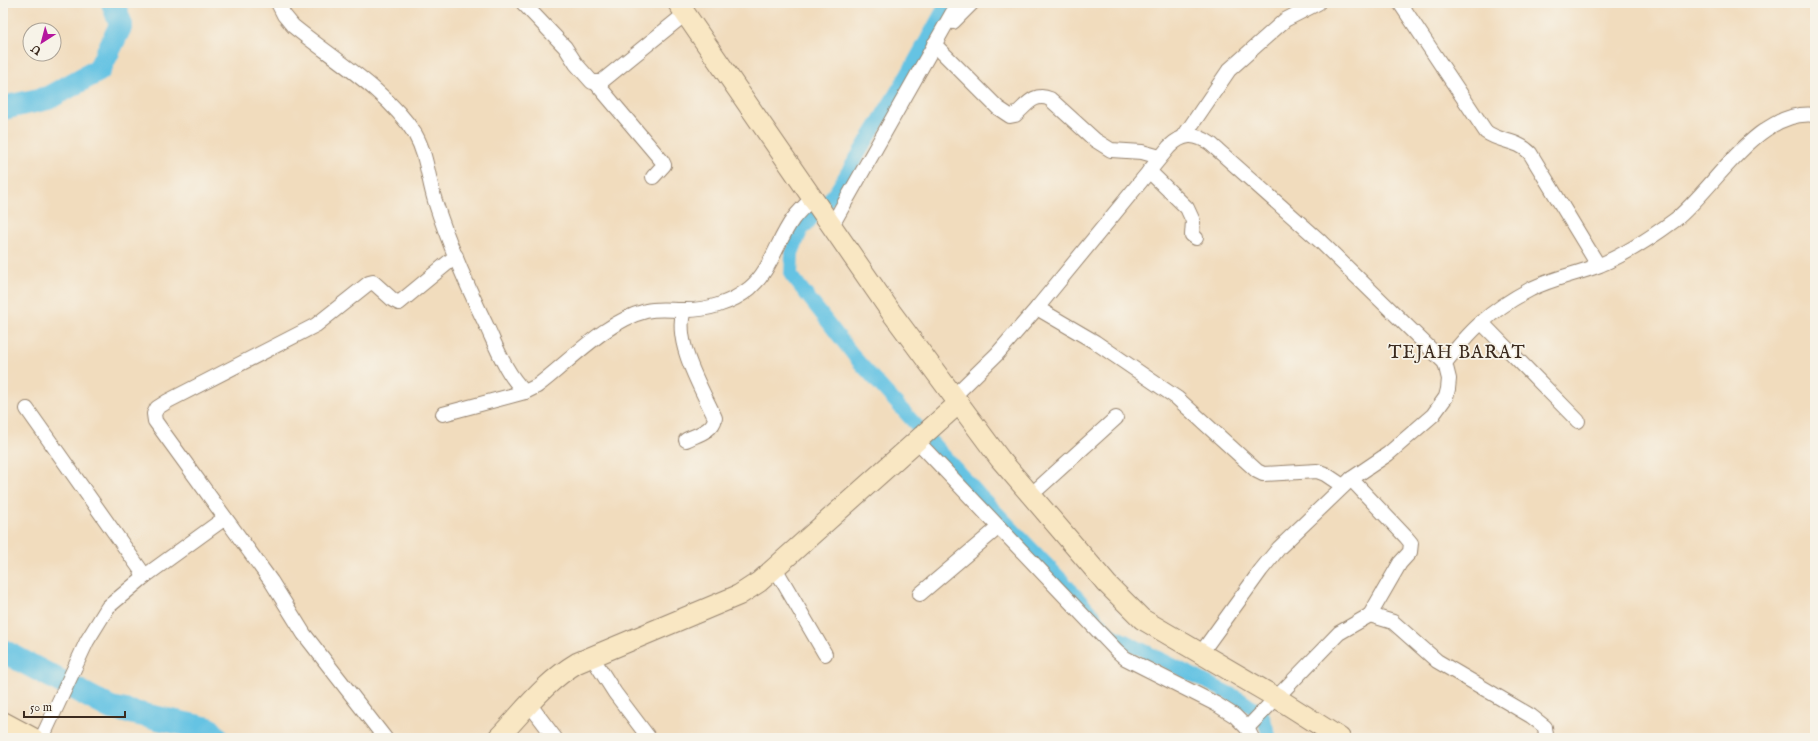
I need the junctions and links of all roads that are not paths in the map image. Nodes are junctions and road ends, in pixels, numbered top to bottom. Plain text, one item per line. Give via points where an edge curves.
1 (278, 3) edge
2 (522, 3) edge
3 (958, 3) edge
4 (972, 3) edge
5 (1318, 3) edge
6 (1400, 3) edge
7 (681, 8) edge
8 (937, 40) junction
9 (602, 80) junction
10 (1815, 115) edge
11 (1184, 136) junction
12 (1160, 157) junction
13 (1149, 171) junction
14 (653, 177) dead end
15 (821, 213) junction
16 (1196, 238) dead end
17 (456, 256) junction
18 (1598, 265) junction
19 (1038, 308) junction
20 (684, 310) junction
21 (1481, 322) junction
22 (1445, 363) junction
23 (525, 392) junction
24 (956, 400) junction
25 (28, 409) dead end
26 (443, 414) dead end
27 (1116, 418) dead end
28 (1578, 421) dead end
29 (924, 434) junction
30 (686, 440) dead end
31 (1347, 483) junction
32 (1031, 495) junction
33 (225, 518) junction
34 (999, 527) junction
35 (775, 568) junction
36 (145, 576) junction
37 (920, 594) dead end
38 (1370, 615) junction
39 (1201, 653) junction
40 (825, 654) dead end
41 (592, 657) junction
42 (1273, 702) junction
43 (530, 705) junction
44 (3, 722) edge
45 (1250, 729) edge
46 (33, 738) edge
47 (42, 738) edge
48 (385, 738) edge
49 (498, 738) edge
50 (555, 738) edge
51 (649, 738) edge
52 (1340, 738) edge
53 (1544, 738) edge

1 - 17 street via 293,26 371,87 414,134 426,160 434,197
2 - 9 street via 565,47 585,76 592,82
3 - 8 street
4 - 8 street
5 - 11 street via 1285,20 1228,70
6 - 18 street via 1486,132 1493,137 1524,147 1530,153
7 - 9 street
7 - 15 main road
8 - 12 street via 1006,114 1015,115 1037,96 1043,96 1050,99 1095,140 1111,150 1142,152
8 - 15 street
9 - 14 street via 662,160 664,165
10 - 18 street via 1796,115 1782,120 1754,137 1714,182 1675,219 1618,256
11 - 12 street via 1175,140
11 - 22 street via 1193,135 1211,144 1320,241
12 - 13 street
13 - 16 street via 1187,208 1192,221 1192,235
13 - 19 street
15 - 20 street via 793,219 762,276 750,288 716,306
15 - 24 main road via 890,312
17 - 23 street via 509,374
17 - 33 street via 399,303 392,300 373,282 369,283 316,325 168,401 154,411 155,421
18 - 21 street via 1532,289
19 - 24 street
19 - 31 street via 1099,344 1177,398 1257,471 1263,474 1317,471
20 - 23 street via 646,311 628,318 537,386
20 - 30 street via 680,320 685,351 715,418 708,430
21 - 22 street
21 - 28 street
22 - 31 street via 1448,389 1446,397 1433,415 1388,454
23 - 26 street
24 - 29 main road
24 - 32 main road
25 - 36 street
27 - 32 street
29 - 34 street
29 - 35 main road
31 - 38 street via 1411,543 1410,552 1400,563
31 - 39 street via 1272,556
32 - 39 main road via 1107,584 1142,618
33 - 36 street
33 - 48 street via 271,581 304,634
34 - 37 street
34 - 45 street via 1125,658 1216,704
35 - 40 street
35 - 41 main road via 739,595
36 - 47 street via 108,607 87,641
38 - 42 street via 1339,632
38 - 53 street via 1393,622 1437,660 1531,716 1545,726
39 - 42 main road
41 - 43 main road via 559,674 540,691
41 - 51 street via 615,694
42 - 45 street
42 - 52 main road
43 - 49 main road
43 - 50 street
44 - 46 main road

